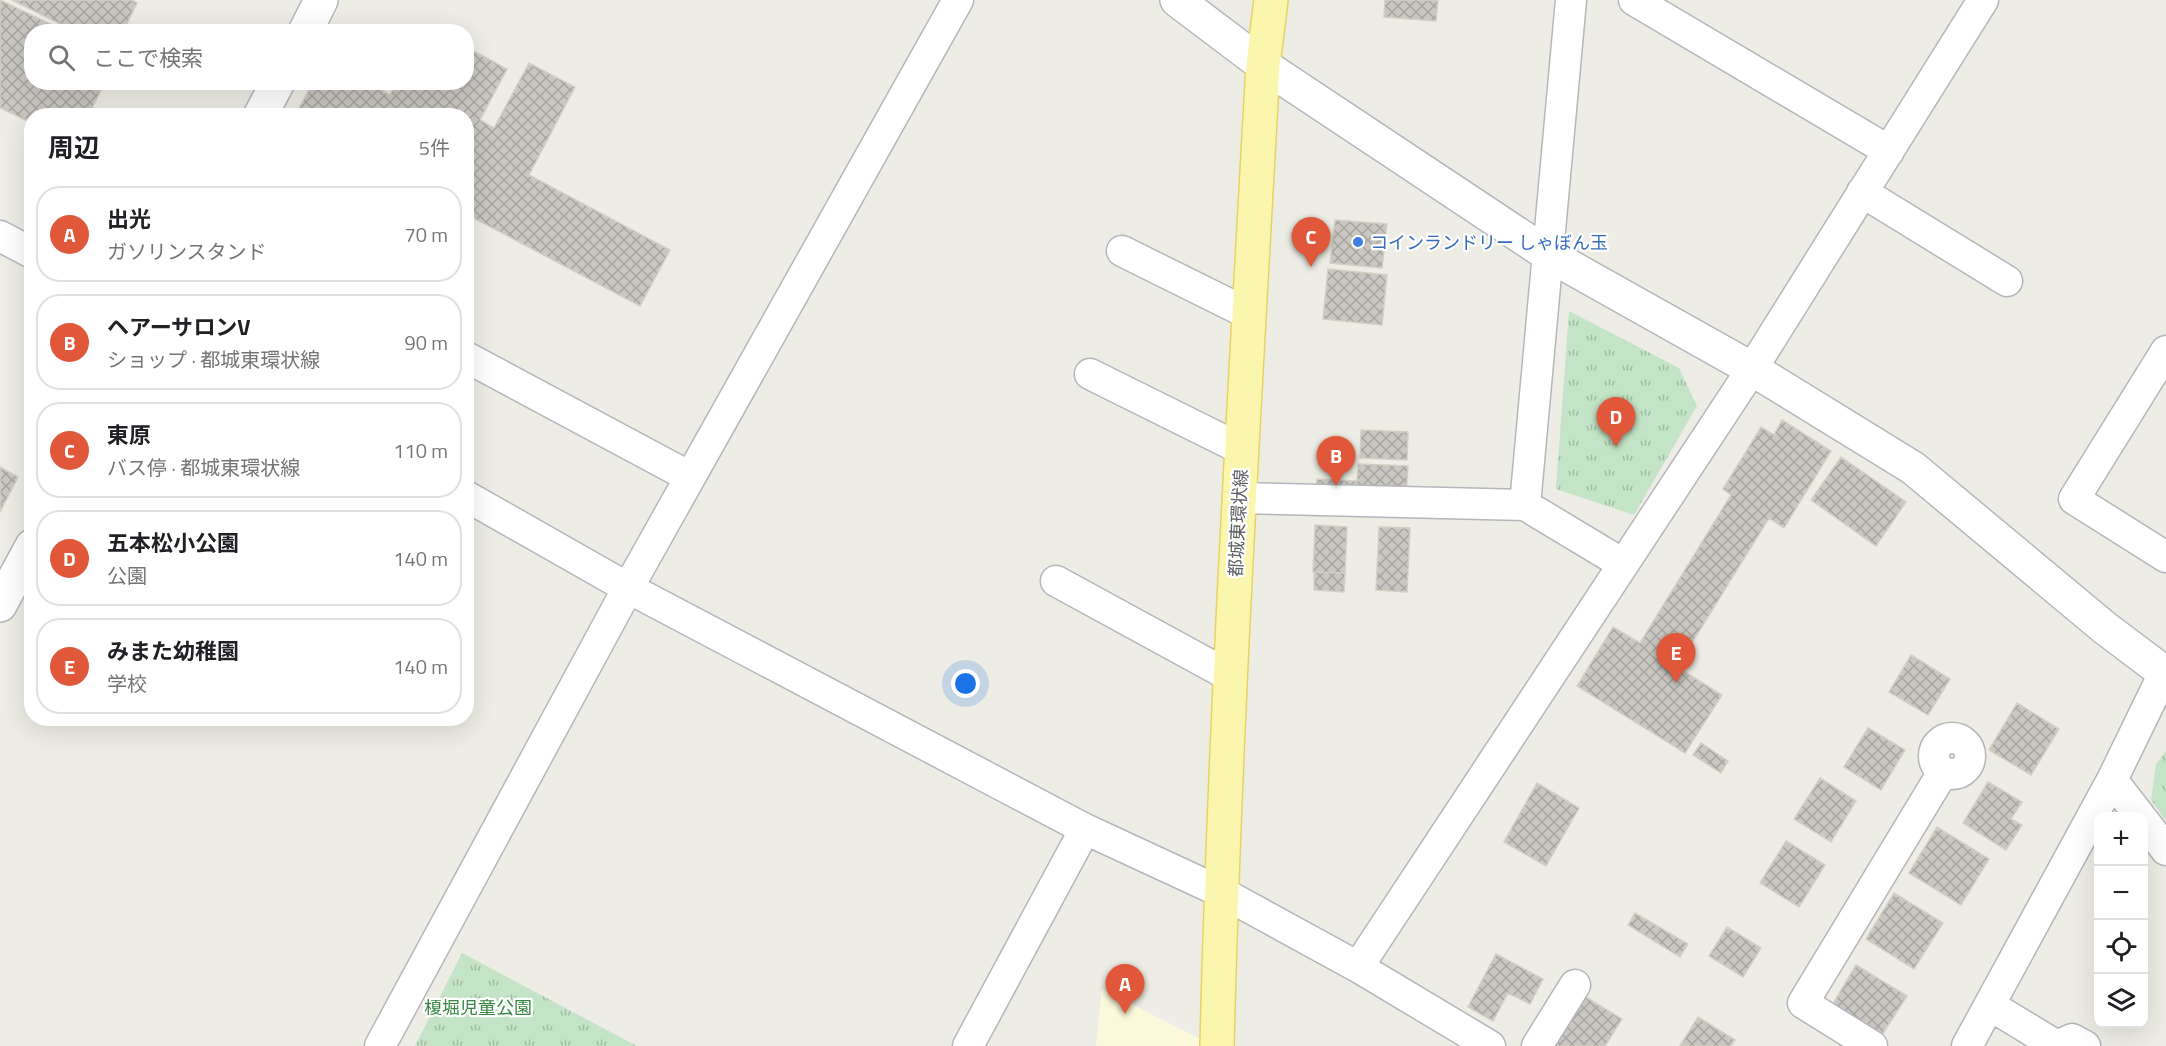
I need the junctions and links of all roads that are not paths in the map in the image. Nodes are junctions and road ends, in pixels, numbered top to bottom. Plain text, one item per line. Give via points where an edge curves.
1 (321, 0) edge
2 (958, 0) edge
3 (1177, 0) edge
4 (1271, 0) edge
5 (1571, 0) edge
6 (1634, 0) edge
7 (1983, 0) edge
8 (309, 24) edge
9 (1263, 65) junction
10 (274, 90) edge
11 (264, 108) edge
12 (1889, 150) junction
13 (1862, 192) junction
14 (0, 236) edge
15 (24, 249) edge
16 (1122, 251) dead end
17 (1549, 255) junction
18 (2007, 281) dead end
19 (1249, 314) junction
20 (2166, 351) edge
21 (474, 361) edge
22 (1752, 369) junction
23 (1090, 374) dead end
24 (1241, 449) junction
25 (690, 477) junction
26 (1238, 498) junction
27 (474, 501) edge
28 (1525, 505) junction
29 (2166, 557) edge
30 (24, 561) edge
31 (1623, 564) junction
32 (1056, 581) dead end
33 (628, 588) junction
34 (0, 605) edge
35 (2165, 672) edge
36 (1230, 676) junction
37 (1943, 772) dead end
38 (2112, 780) junction
39 (2137, 812) edge
40 (2148, 826) edge
41 (1085, 829) junction
42 (2166, 850) edge
43 (1221, 892) junction
44 (1358, 968) junction
45 (1575, 985) dead end
46 (1990, 1006) junction
47 (380, 1046) edge
48 (968, 1046) edge
49 (1217, 1046) edge
50 (1490, 1046) edge
51 (1537, 1046) edge
52 (1872, 1046) edge
53 (1967, 1046) edge
54 (2057, 1046) edge
55 (2085, 1046) edge

1 - 8 street
2 - 25 street
3 - 9 street
4 - 9 main road, 都城東環状線
5 - 17 street
6 - 12 street
7 - 12 street
9 - 17 street
9 - 19 main road, 都城東環状線
10 - 11 street
12 - 13 street
13 - 18 street
13 - 22 street
14 - 15 street
16 - 19 street
17 - 22 street
17 - 28 street
19 - 24 main road, 都城東環状線
20 - 29 street via 2074,498
21 - 25 street
22 - 31 street
22 - 35 street via 1913,468 2105,628
23 - 24 street
24 - 26 main road, 都城東環状線
25 - 33 street
26 - 28 street
26 - 36 main road, 都城東環状線
27 - 33 street
28 - 31 street
30 - 34 street
31 - 44 street
32 - 36 street
33 - 41 street
33 - 47 street
35 - 38 street
36 - 43 main road, 都城東環状線
37 - 52 street via 1803,1003
38 - 39 street
38 - 46 street
40 - 42 street
41 - 43 street
41 - 48 street
43 - 44 street
43 - 49 main road, 都城東環状線
44 - 50 street
45 - 51 street
46 - 53 street
46 - 54 street
54 - 55 street via 2072,1039

